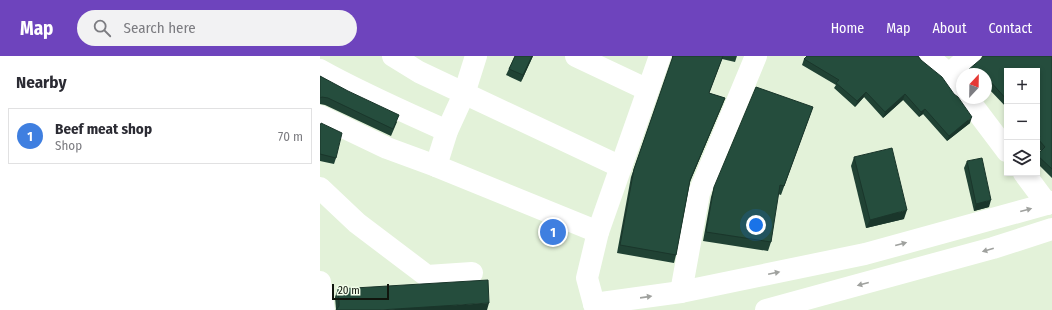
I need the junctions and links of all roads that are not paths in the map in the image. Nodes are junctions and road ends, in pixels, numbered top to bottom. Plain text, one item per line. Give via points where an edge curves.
1 (392, 56) edge
2 (476, 56) edge
3 (576, 56) edge
4 (660, 56) edge
5 (756, 56) edge
6 (927, 56) edge
7 (970, 56) edge
8 (320, 70) edge
9 (949, 74) junction
10 (956, 84) edge
11 (648, 90) junction
12 (464, 94) junction
13 (972, 104) edge
14 (320, 116) edge
15 (447, 131) junction
16 (1004, 147) edge
17 (436, 166) junction
18 (621, 167) junction
19 (1027, 176) edge
20 (320, 188) edge
21 (1050, 203) edge
22 (1052, 229) edge
23 (598, 232) junction
24 (472, 273) dead end
25 (320, 282) edge
26 (681, 292) junction
27 (589, 307) edge
28 (324, 310) edge
29 (617, 310) edge
30 (766, 310) edge

1 - 12 street
2 - 12 street
3 - 11 street
4 - 11 street
5 - 26 street via 699,193
6 - 9 street
7 - 9 street
8 - 15 street
9 - 10 street
11 - 18 street
12 - 15 street
12 - 18 street
13 - 16 street
14 - 17 street via 387,148
15 - 17 street
17 - 23 street
18 - 23 street
19 - 21 street
20 - 24 street via 357,223 427,276
26 -> 21 street via 865,254
22 -> 30 street via 993,248
23 - 27 street via 587,278
25 - 28 street
27 -> 26 street
27 - 29 street via 602,303

